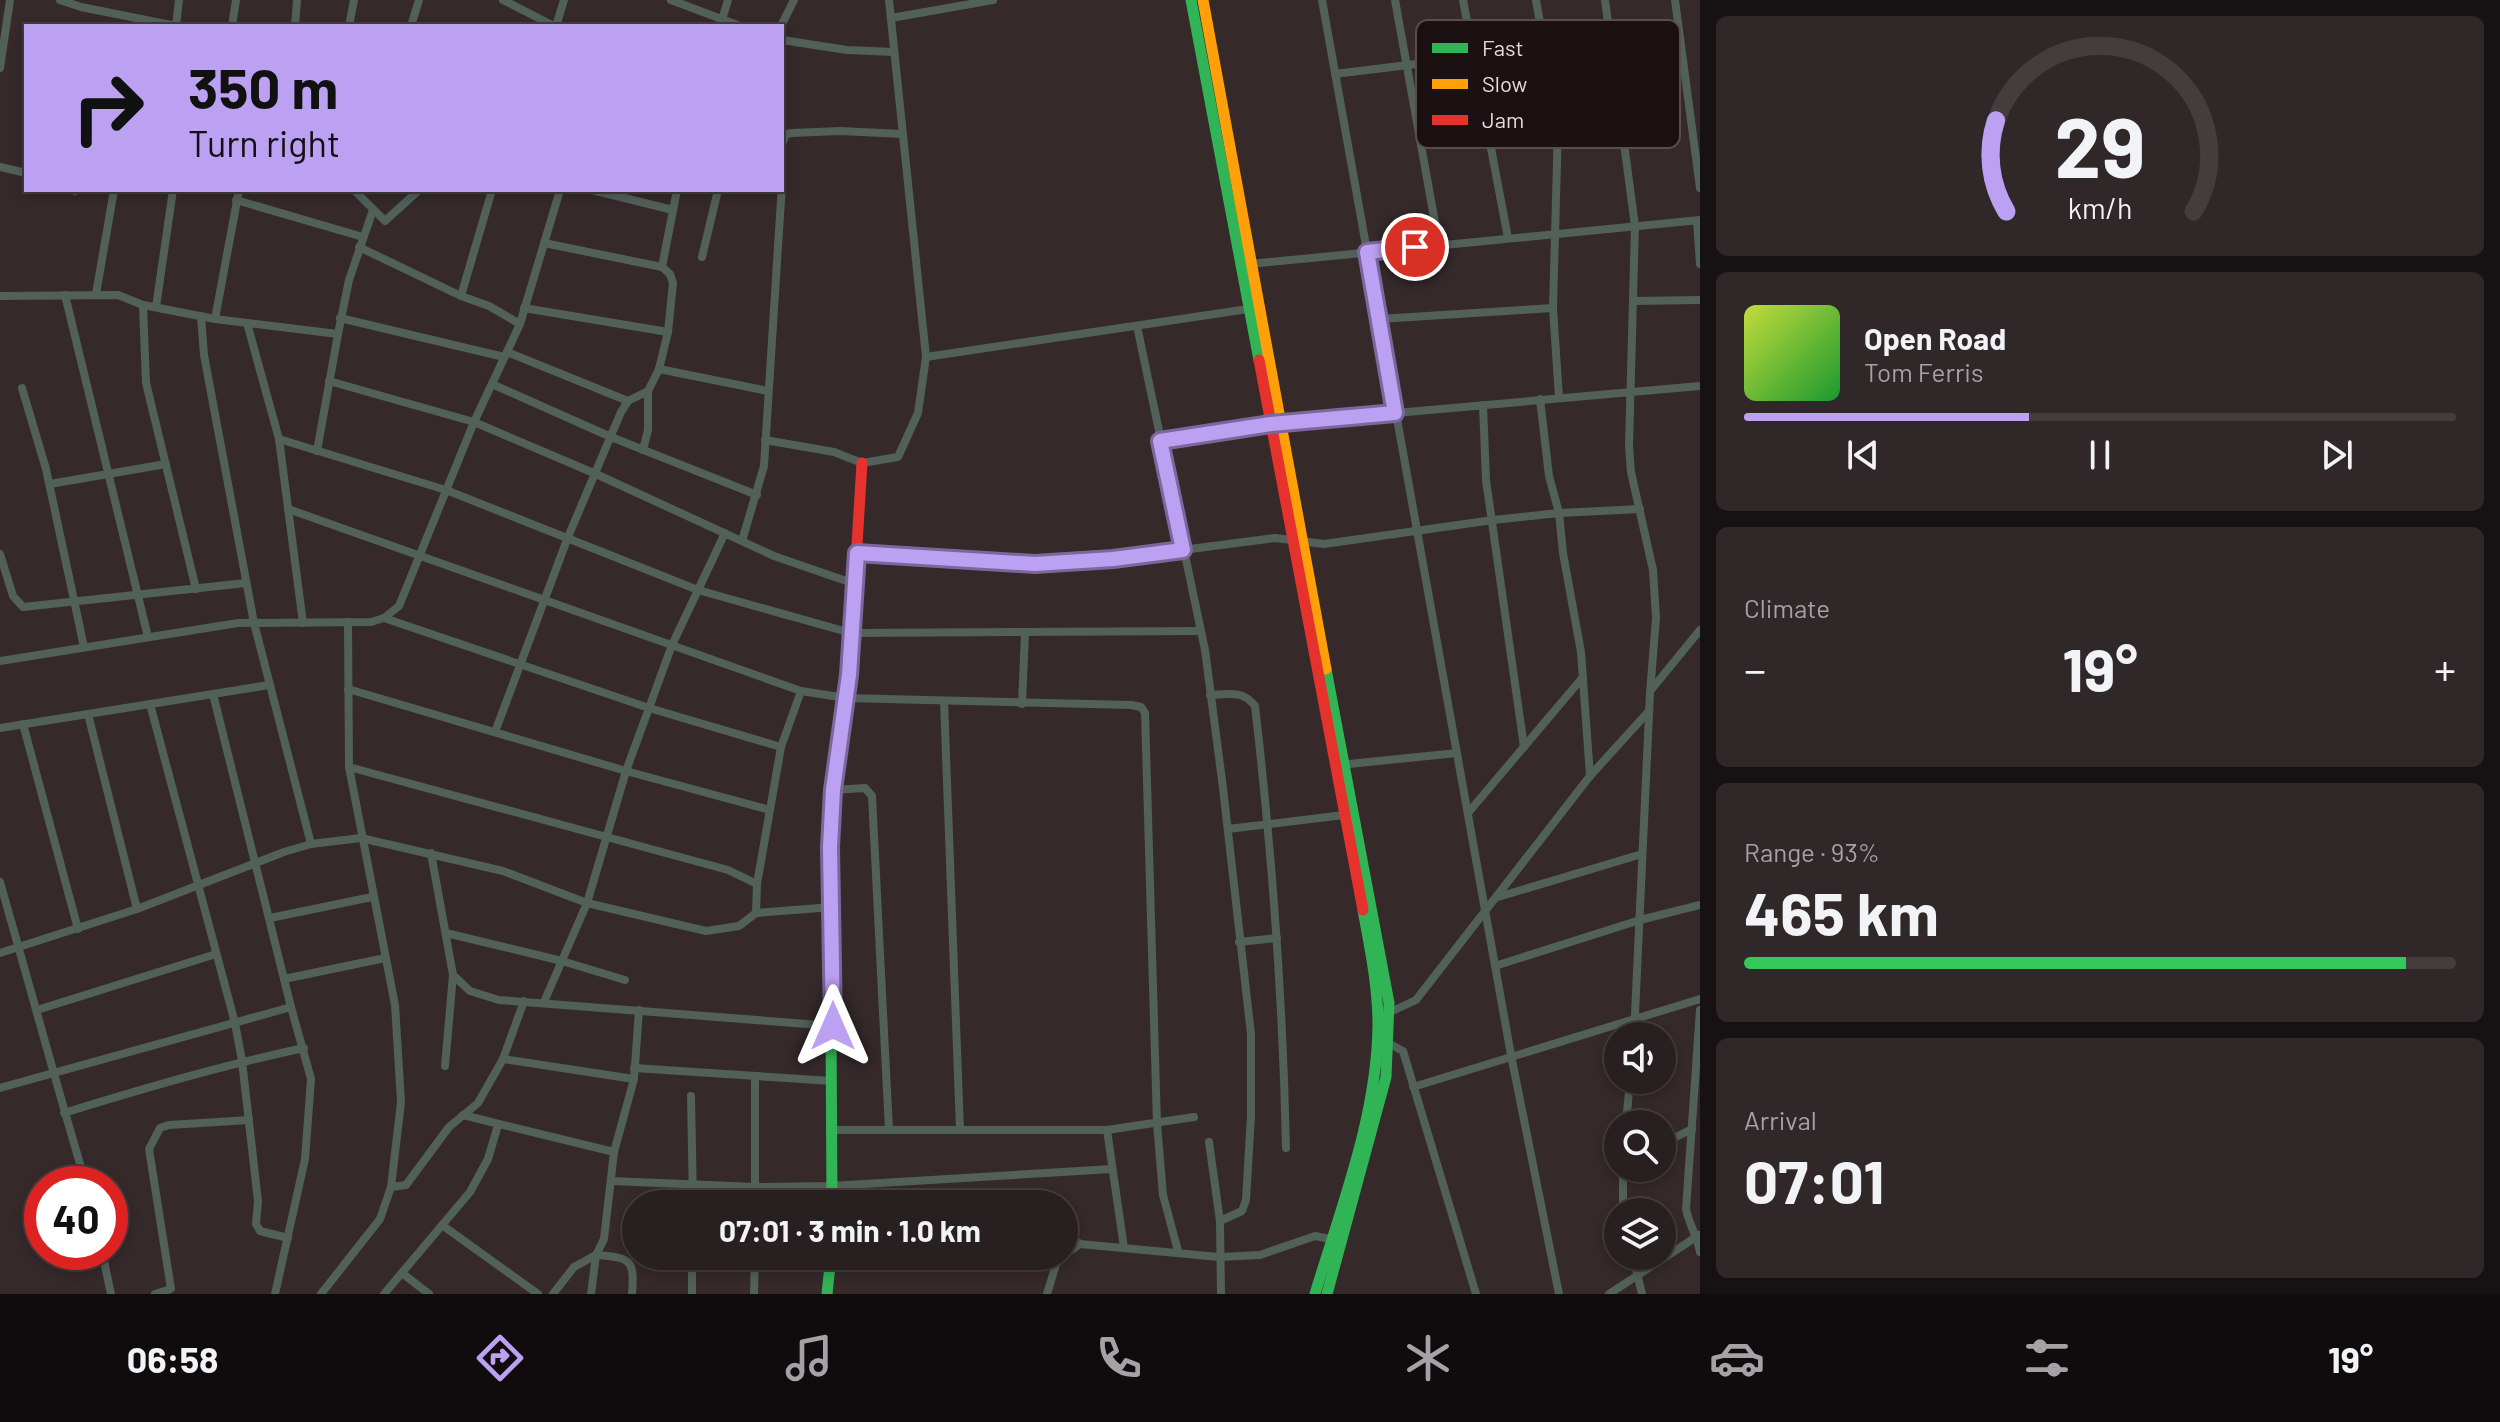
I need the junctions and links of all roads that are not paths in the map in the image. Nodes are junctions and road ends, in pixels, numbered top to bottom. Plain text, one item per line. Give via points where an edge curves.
1 (10, 0) edge
2 (60, 0) edge
3 (179, 0) edge
4 (236, 0) edge
5 (297, 0) edge
6 (354, 0) edge
7 (419, 0) edge
8 (503, 0) edge
9 (564, 0) edge
10 (671, 0) edge
11 (728, 0) edge
12 (794, 0) edge
13 (889, 0) edge
14 (993, 0) edge
15 (1191, 0) edge
16 (1203, 0) edge
17 (1322, 0) edge
18 (1395, 0) edge
19 (1463, 0) edge
20 (1536, 0) edge
21 (1605, 0) edge
22 (1675, 0) edge
23 (891, 18) junction
24 (1467, 20) edge
25 (1539, 20) edge
26 (1608, 20) edge
27 (1677, 20) edge
28 (134, 23) edge
29 (721, 23) edge
30 (176, 24) edge
31 (232, 24) edge
32 (295, 24) edge
33 (349, 24) edge
34 (412, 24) edge
35 (551, 24) edge
36 (556, 24) edge
37 (782, 24) edge
38 (784, 40) edge
39 (1680, 42) edge
40 (1681, 50) joint
41 (894, 52) junction
42 (1416, 63) edge
43 (1406, 64) junction
44 (0, 68) edge
45 (1335, 74) junction
46 (1416, 119) edge
47 (903, 134) junction
48 (784, 139) edge
49 (1421, 148) edge
50 (1491, 148) edge
51 (1558, 148) edge
52 (1625, 148) edge
53 (0, 167) edge
54 (24, 173) edge
55 (1700, 188) edge
56 (114, 192) edge
57 (173, 192) edge
58 (356, 192) edge
59 (417, 192) edge
60 (491, 192) edge
61 (559, 192) edge
62 (600, 192) edge
63 (677, 192) edge
64 (718, 192) edge
65 (781, 192) edge
66 (237, 195) edge
67 (373, 210) junction
68 (673, 210) junction
69 (1698, 220) edge
70 (1635, 226) junction
71 (1557, 233) junction
72 (363, 237) junction
73 (1508, 238) junction
74 (544, 243) junction
75 (1439, 245) junction
76 (359, 247) junction
77 (1367, 252) junction
78 (702, 257) dead end
79 (1250, 264) junction
80 (1700, 264) edge
81 (662, 267) junction
82 (96, 294) junction
83 (65, 295) junction
84 (0, 296) edge
85 (461, 296) junction
86 (1700, 300) edge
87 (1633, 301) junction
88 (143, 305) junction
89 (156, 307) junction
90 (524, 308) junction
91 (1553, 308) junction
92 (1248, 309) junction
93 (201, 316) junction
94 (340, 318) junction
95 (215, 319) junction
96 (1379, 319) junction
97 (247, 323) junction
98 (520, 324) junction
99 (1137, 326) junction
100 (668, 332) junction
101 (338, 334) junction
102 (505, 354) junction
103 (926, 357) junction
104 (659, 369) junction
105 (329, 381) junction
106 (492, 384) junction
107 (1700, 386) edge
108 (22, 388) dead end
109 (648, 391) junction
110 (768, 391) junction
111 (1631, 391) junction
112 (1559, 398) junction
113 (1540, 399) junction
114 (628, 401) junction
115 (1483, 405) junction
116 (1395, 413) junction
117 (474, 422) junction
118 (1275, 423) junction
119 (611, 437) junction
120 (279, 439) junction
121 (765, 440) junction
122 (1160, 441) junction
123 (643, 450) junction
124 (317, 451) junction
125 (862, 463) junction
126 (166, 464) junction
127 (106, 473) junction
128 (596, 474) junction
129 (50, 484) junction
130 (446, 490) junction
131 (757, 495) junction
132 (288, 509) junction
133 (1640, 509) junction
134 (1559, 513) junction
135 (1493, 520) junction
136 (1417, 531) junction
137 (725, 533) junction
138 (568, 537) junction
139 (742, 541) junction
140 (1298, 541) junction
141 (1183, 550) junction
142 (857, 553) junction
143 (0, 554) edge
144 (420, 556) junction
145 (246, 583) junction
146 (855, 584) junction
147 (196, 589) junction
148 (698, 590) junction
149 (137, 595) junction
150 (546, 600) junction
151 (76, 602) junction
152 (384, 618) junction
153 (348, 622) junction
154 (254, 623) junction
155 (303, 623) junction
156 (1700, 630) edge
157 (1201, 631) junction
158 (851, 633) junction
159 (1025, 633) junction
160 (148, 637) junction
161 (672, 645) junction
162 (84, 647) junction
163 (0, 661) edge
164 (521, 665) junction
165 (1583, 677) junction
166 (269, 685) junction
167 (348, 689) junction
168 (801, 691) junction
169 (1650, 691) junction
170 (213, 694) junction
171 (1210, 695) junction
172 (846, 698) junction
173 (944, 701) junction
174 (150, 704) junction
175 (1022, 704) junction
176 (649, 708) junction
177 (1649, 711) junction
178 (88, 714) junction
179 (23, 724) junction
180 (0, 728) edge
181 (495, 732) junction
182 (781, 747) junction
183 (1524, 747) junction
184 (1457, 753) junction
185 (1339, 765) junction
186 (349, 767) junction
187 (626, 771) junction
188 (1590, 776) junction
189 (833, 790) junction
190 (770, 810) junction
191 (1468, 813) junction
192 (1344, 815) junction
193 (1269, 825) junction
194 (1228, 829) junction
195 (607, 837) junction
196 (361, 838) junction
197 (311, 844) junction
198 (431, 853) junction
199 (1642, 854) junction
200 (257, 864) junction
201 (757, 884) junction
202 (0, 885) edge
203 (198, 887) junction
204 (372, 897) junction
205 (1497, 897) junction
206 (587, 903) junction
207 (1700, 905) edge
208 (832, 907) junction
209 (137, 909) junction
210 (1485, 912) junction
211 (756, 913) junction
212 (270, 918) junction
213 (1640, 920) junction
214 (78, 929) junction
215 (446, 933) junction
216 (1277, 938) junction
217 (1239, 942) junction
218 (19, 948) junction
219 (0, 953) edge
220 (216, 954) junction
221 (385, 958) junction
222 (562, 961) junction
223 (1495, 966) junction
224 (453, 975) junction
225 (284, 979) junction
226 (625, 980) dead end
227 (1700, 999) edge
228 (524, 1001) junction
229 (544, 1002) junction
230 (291, 1007) junction
231 (37, 1010) junction
232 (639, 1010) junction
233 (1700, 1010) edge
234 (1383, 1015) junction
235 (1635, 1018) junction
236 (1635, 1022) edge
237 (235, 1023) junction
238 (833, 1026) junction
239 (1383, 1042) junction
240 (304, 1048) junction
241 (1511, 1055) junction
242 (503, 1059) junction
243 (242, 1061) junction
244 (445, 1066) dead end
245 (634, 1068) junction
246 (53, 1075) junction
247 (755, 1076) junction
248 (634, 1079) junction
249 (832, 1081) junction
250 (1413, 1087) junction
251 (0, 1088) edge
252 (691, 1096) dead end
253 (64, 1113) junction
254 (463, 1115) junction
255 (1194, 1117) dead end
256 (249, 1120) junction
257 (1157, 1124) junction
258 (498, 1125) junction
259 (1692, 1129) junction
260 (830, 1130) junction
261 (889, 1130) junction
262 (960, 1130) junction
263 (1107, 1130) junction
264 (1676, 1137) edge
265 (1209, 1142) dead end
266 (1286, 1148) dead end
267 (614, 1152) junction
268 (80, 1166) edge
269 (1112, 1169) junction
270 (611, 1181) junction
271 (693, 1184) junction
272 (831, 1186) junction
273 (391, 1187) junction
274 (755, 1187) junction
275 (693, 1190) edge
276 (831, 1190) edge
277 (1220, 1221) junction
278 (442, 1225) junction
279 (1698, 1235) edge
280 (288, 1238) junction
281 (1330, 1239) junction
282 (1080, 1244) edge
283 (1124, 1248) junction
284 (1178, 1251) junction
285 (1700, 1252) edge
286 (596, 1255) junction
287 (1219, 1257) junction
288 (106, 1270) edge
289 (692, 1270) edge
290 (755, 1270) edge
291 (830, 1270) edge
292 (1054, 1270) edge
293 (1637, 1270) edge
294 (402, 1273) junction
295 (1639, 1275) junction
296 (111, 1294) edge
297 (155, 1294) edge
298 (275, 1294) edge
299 (321, 1294) edge
300 (384, 1294) edge
301 (429, 1294) edge
302 (538, 1294) edge
303 (553, 1294) edge
304 (591, 1294) edge
305 (632, 1294) edge
306 (692, 1294) edge
307 (754, 1294) edge
308 (827, 1294) edge
309 (1047, 1294) edge
310 (1221, 1294) edge
311 (1315, 1294) edge
312 (1327, 1294) edge
313 (1476, 1294) edge
314 (1559, 1294) edge
315 (1609, 1294) edge
316 (1642, 1294) edge

1 - 44 street
2 - 28 street
3 - 30 street
4 - 31 street
5 - 32 street
6 - 33 street
7 - 34 street
8 - 35 street
9 - 36 street
10 - 29 street
11 - 29 street
12 - 37 street
13 - 23 street
14 - 23 street
15 - 92 main road
16 - 79 main road
17 - 45 street
18 - 43 street
19 - 24 street
20 - 25 street
21 - 26 street
22 - 27 street
23 - 41 street
38 - 41 street
39 - 40 street
40 - 55 street
41 - 47 street
42 - 43 street
43 - 45 street
43 - 46 street
45 - 77 street
47 - 48 street via 792,133
47 - 103 street
49 - 75 street
50 - 73 street
51 - 71 street
52 - 70 street
53 - 54 street
56 - 82 street
57 - 89 street
58 - 67 street
59 - 67 street via 385,221
60 - 85 street
61 - 74 street
62 - 68 street
63 - 68 street
64 - 78 street
65 - 110 street
66 - 72 street
66 - 95 street
67 - 72 street
68 - 81 street
69 - 70 street
69 - 80 street
70 - 71 street
70 - 87 street
71 - 73 street
71 - 91 street
72 - 76 street
73 - 75 street
74 - 81 street
74 - 90 street
75 - 77 street
76 - 85 street
76 - 94 street
77 - 79 street
77 - 96 street
79 - 118 main road
81 - 100 street via 673,283
82 - 83 street
82 - 88 street via 118,295
83 - 84 street
83 - 127 street
85 - 98 street
86 - 87 street
87 - 111 street
88 - 89 street
88 - 126 street via 146,383
89 - 93 street
90 - 98 street
90 - 100 street
91 - 96 street
91 - 112 street
92 - 99 street
92 - 118 main road
93 - 95 street
93 - 145 street
94 - 101 street
94 - 102 street
95 - 97 street
96 - 116 street
97 - 101 street
97 - 120 street
98 - 102 street
99 - 103 street
99 - 122 street
100 - 104 street
101 - 105 street
102 - 106 street
102 - 114 street
103 - 125 street via 918,413 898,457
104 - 109 street
104 - 110 street
105 - 117 street
105 - 124 street
106 - 117 street
106 - 119 street
107 - 111 street
108 - 129 street
109 - 114 street
109 - 123 street
110 - 121 street
111 - 112 street
111 - 133 street via 1631,472
112 - 113 street
113 - 115 street
113 - 134 street
114 - 119 street
115 - 116 street
115 - 135 street
116 - 118 street
116 - 136 street
117 - 128 street
117 - 130 street
118 - 122 street
118 - 140 main road
119 - 123 street
119 - 128 street
120 - 124 street
120 - 132 street
121 - 125 street via 834,452
121 - 131 street
122 - 141 street
123 - 131 street
124 - 130 street
125 - 142 main road
126 - 127 street
126 - 147 street
127 - 129 street
127 - 149 street
128 - 137 street
128 - 138 street
129 - 151 street
130 - 138 street
130 - 144 street
131 - 139 street
132 - 144 street
132 - 155 street
133 - 134 street
133 - 169 street via 1653,570 1656,618
134 - 135 street
134 - 165 street
135 - 136 street
135 - 183 street
136 - 140 street via 1324,544
136 - 184 street
137 - 139 street
137 - 148 street
138 - 148 street
138 - 150 street
139 - 146 street
140 - 141 street via 1275,538
140 - 185 main road
141 - 142 street via 1035,564
141 - 157 street
142 - 146 main road
143 - 151 street via 13,596 23,607
144 - 150 street
144 - 152 street via 399,606
145 - 147 street
145 - 154 street
146 - 158 main road
147 - 149 street
148 - 158 street
148 - 161 street
149 - 151 street
149 - 160 street
150 - 161 street
150 - 164 street
151 - 162 street
152 - 153 street
152 - 164 street
153 - 155 street
153 - 167 street
154 - 155 street
154 - 160 street
154 - 166 street
156 - 169 street
157 - 159 street
157 - 171 street
158 - 159 street
158 - 172 main road
159 - 175 street
160 - 162 street
161 - 168 street
161 - 176 street
162 - 163 street
164 - 176 street
164 - 181 street
165 - 183 street
165 - 188 street
166 - 170 street
166 - 197 street
167 - 181 street
167 - 186 street
168 - 172 street
168 - 182 street
169 - 177 street
170 - 174 street
170 - 200 street
171 - 193 street via 1239,693 1255,706
171 - 194 street
172 - 173 street
172 - 189 main road
173 - 175 street
173 - 262 street
174 - 178 street
174 - 203 street
175 - 257 street via 1131,705 1145,713
176 - 182 street
176 - 187 street
177 - 188 street
177 - 199 street
178 - 179 street
178 - 209 street
179 - 180 street
179 - 214 street
181 - 187 street
182 - 190 street
183 - 191 street
184 - 185 street
184 - 191 street
185 - 192 main road
185 - 234 main road via 1384,967
186 - 195 street
186 - 196 street
187 - 190 street
187 - 195 street
188 - 205 street
189 - 208 main road
189 - 261 street via 865,788 872,796
190 - 201 street
191 - 210 street
192 - 193 street
192 - 234 main road
193 - 194 street
193 - 216 street
194 - 217 street
195 - 201 street via 728,870
195 - 206 street
196 - 197 street
196 - 198 street
196 - 204 street
197 - 200 street
198 - 206 street via 503,871
198 - 215 street
199 - 205 street
199 - 213 street
200 - 203 street
200 - 212 street
201 - 211 street
202 - 218 street
203 - 209 street
203 - 220 street
204 - 212 street
204 - 221 street
205 - 210 street
206 - 211 street via 706,931 739,926
206 - 222 street
207 - 213 street
208 - 211 street
208 - 238 main road
209 - 214 street
210 - 223 street
210 - 234 street via 1416,1000
212 - 225 street
213 - 223 street
213 - 235 street
214 - 218 street
215 - 222 street
215 - 224 street
216 - 217 street
216 - 266 street
217 - 277 street via 1251,1034 1247,1187 1242,1211
218 - 219 street
218 - 231 street
220 - 231 street
220 - 237 street
221 - 225 street
221 - 273 street via 395,1005 401,1102
222 - 226 street
222 - 229 street
223 - 241 street
224 - 228 street via 470,991
224 - 244 street
225 - 230 street
227 - 235 street
228 - 229 street
228 - 242 street
229 - 232 street
230 - 237 street
230 - 240 street
231 - 246 street
232 - 238 street
232 - 245 street
233 - 259 street
234 - 239 main road
235 - 236 street
235 - 241 street
237 - 243 street
237 - 246 street
238 - 249 main road
239 - 250 street via 1403,1051
239 - 281 main road
239 - 312 main road via 1386,1077 1380,1107
240 - 243 street
240 - 280 street via 311,1079 305,1159
241 - 250 street
241 - 314 street
242 - 248 street
242 - 254 street via 478,1103
243 - 253 street
243 - 256 street
245 - 247 street
245 - 248 street
246 - 251 street
246 - 253 street
247 - 249 street
247 - 274 street
248 - 267 street
249 - 260 main road
250 - 313 street
252 - 271 street
253 - 268 street
254 - 258 street
254 - 273 street via 406,1185
255 - 257 street
256 - 280 street via 256,1224 260,1231
256 - 297 street via 169,1125 153,1140 149,1149 171,1289
257 - 263 street
257 - 284 street via 1163,1195
258 - 267 street
258 - 278 street via 470,1192
259 - 264 street
259 - 279 street via 1686,1209
260 - 261 street
260 - 272 main road
261 - 262 street
262 - 263 street
263 - 269 street
265 - 277 street
267 - 270 street
269 - 272 street
269 - 283 street
270 - 271 street
270 - 286 street via 604,1239
271 - 274 street
271 - 275 street
272 - 274 street
272 - 276 main road
273 - 299 street via 380,1219
277 - 287 street
278 - 294 street
278 - 302 street
279 - 285 street
279 - 295 street
280 - 298 street
281 - 287 street via 1315,1236 1260,1255
281 - 311 main road
282 - 283 street
283 - 284 street
284 - 287 street
286 - 303 street via 574,1267
286 - 304 street
286 - 305 street via 629,1262 634,1271
287 - 310 street
288 - 296 street
289 - 306 street
290 - 307 street
291 - 308 main road
292 - 309 street
293 - 295 street
294 - 300 street
294 - 301 street
295 - 315 street
295 - 316 street

